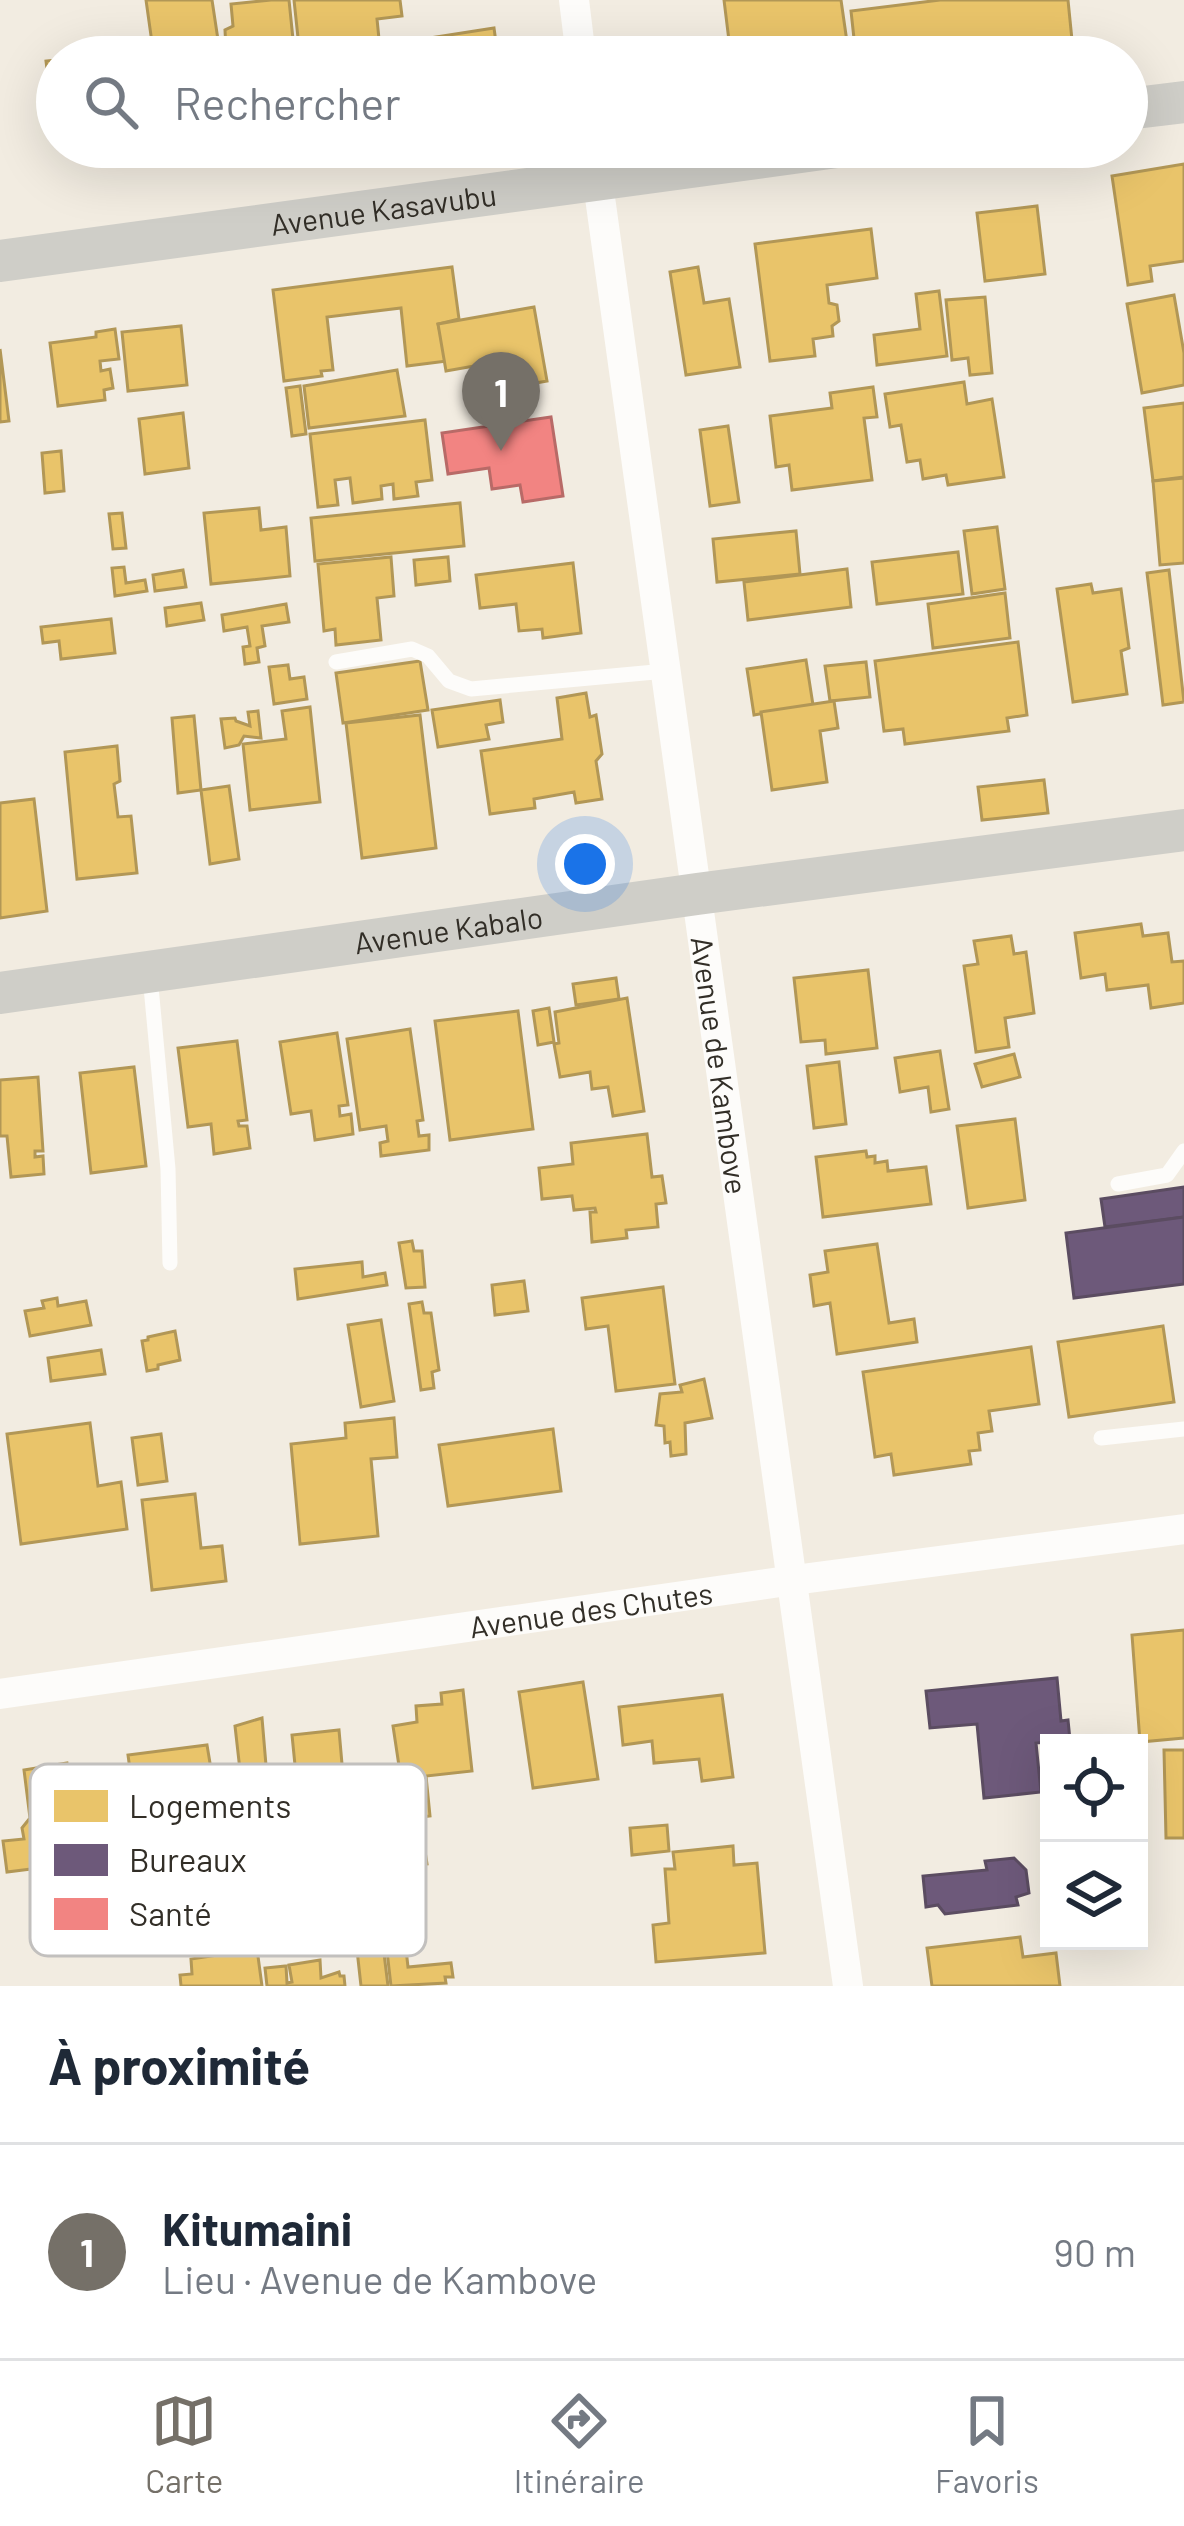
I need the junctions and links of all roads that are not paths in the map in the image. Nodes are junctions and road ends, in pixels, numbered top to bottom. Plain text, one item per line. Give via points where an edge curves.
1 (574, 0) edge
2 (578, 36) edge
3 (1184, 102) edge
4 (1148, 107) edge
5 (559, 168) edge
6 (596, 168) edge
7 (0, 261) edge
8 (336, 662) dead end
9 (666, 671) junction
10 (1183, 838) edge
11 (698, 894) junction
12 (150, 973) junction
13 (0, 994) edge
14 (1184, 1151) edge
15 (1118, 1184) dead end
16 (170, 1263) dead end
17 (1184, 1429) edge
18 (1101, 1438) dead end
19 (1184, 1529) edge
20 (794, 1580) junction
21 (0, 1694) edge
22 (848, 1986) edge

1 - 2 street
3 - 4 street
5 - 7 street, Avenue Kasavubu
6 - 9 street, Avenue de Kambove
8 - 9 lane via 412,649 471,688
9 - 11 street, Avenue de Kambove
10 - 11 street, Avenue Kabalo
11 - 12 street, Avenue Kabalo
11 - 20 street, Avenue de Kambove
12 - 13 street, Avenue Kabalo
12 - 16 lane
14 - 15 lane via 1167,1174
17 - 18 lane
19 - 20 street, Avenue des Chutes
20 - 21 street, Avenue des Chutes
20 - 22 street, Avenue de Kambove

